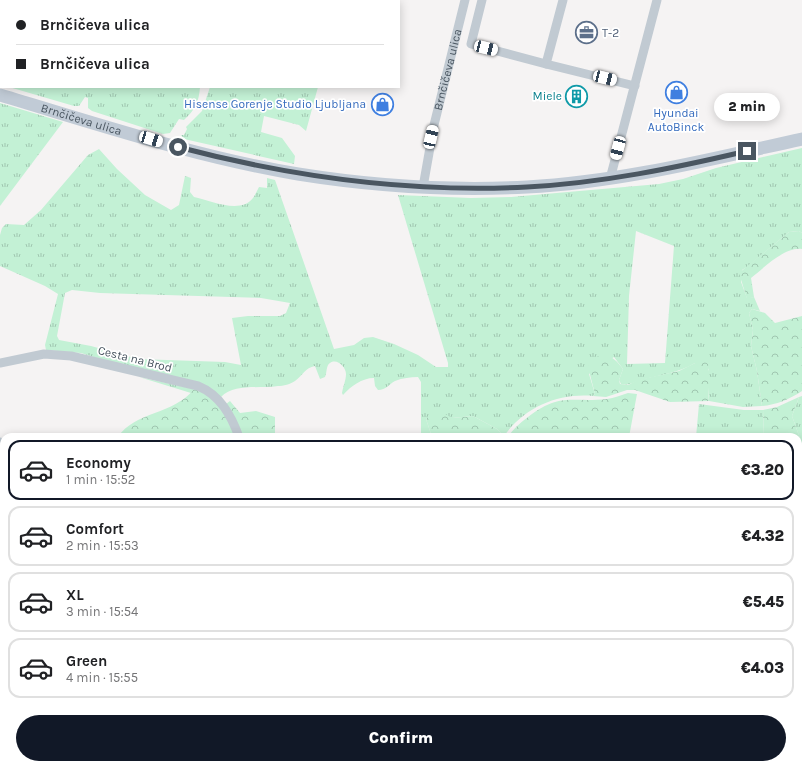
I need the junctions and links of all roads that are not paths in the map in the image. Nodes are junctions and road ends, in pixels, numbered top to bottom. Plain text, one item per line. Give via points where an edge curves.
1 (465, 0) edge
2 (482, 0) edge
3 (563, 0) edge
4 (657, 0) edge
5 (546, 64) junction
6 (635, 86) junction
7 (0, 95) edge
8 (802, 139) edge
9 (610, 179) junction
10 (424, 187) junction
11 (0, 363) edge
12 (237, 433) edge

1 - 10 street, Brnčičeva ulica via 431,137
2 - 5 street via 471,44
3 - 5 street
4 - 6 street
5 - 6 street
6 - 9 street
7 - 10 street, Brnčičeva ulica via 216,157 297,174
8 - 9 street, Brnčičeva ulica
9 - 10 street, Brnčičeva ulica via 527,187
11 - 12 street, Cesta na Brod via 44,354 71,356 198,386 219,400

